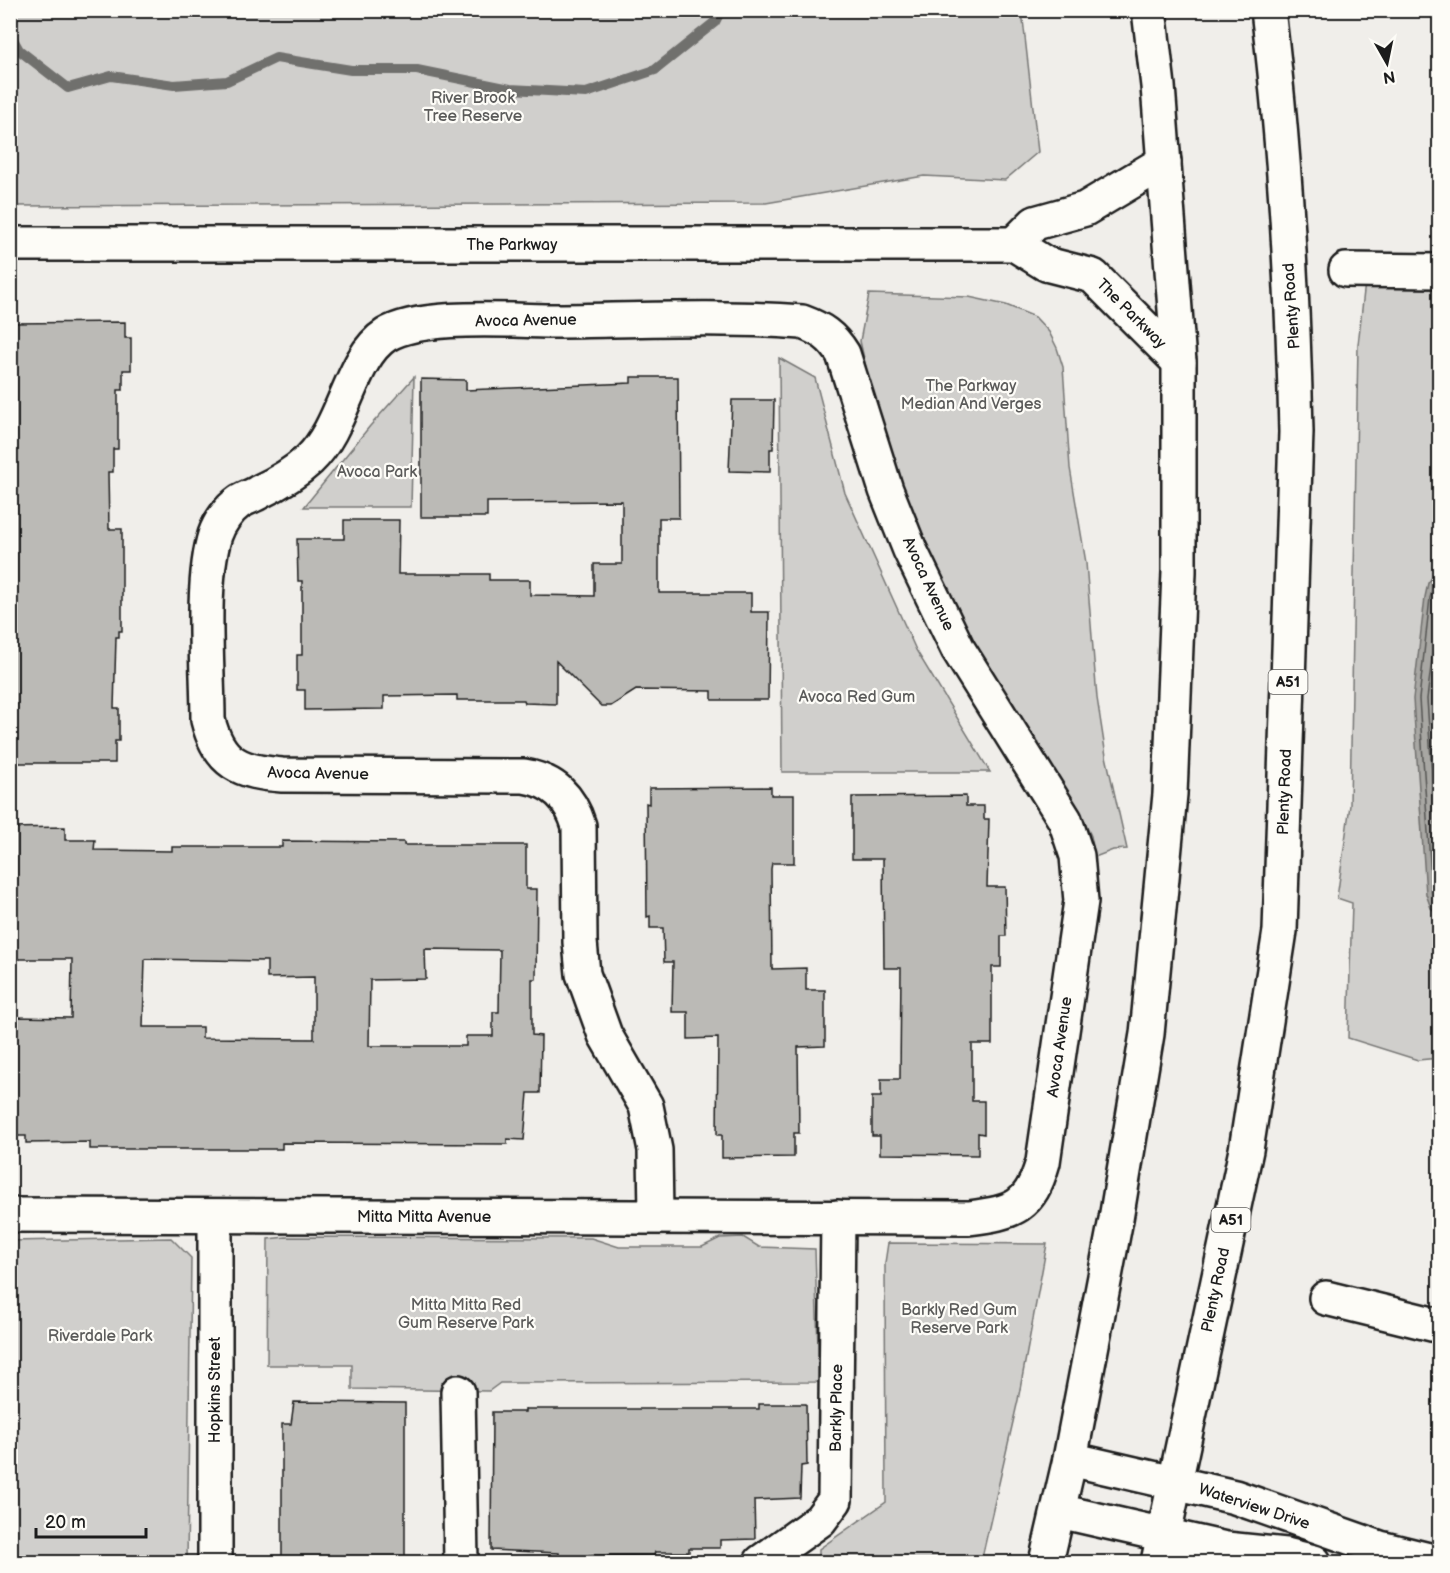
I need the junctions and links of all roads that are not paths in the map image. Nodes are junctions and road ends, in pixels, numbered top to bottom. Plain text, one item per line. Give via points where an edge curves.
1 (1149, 10) edge
2 (1268, 10) edge
3 (1164, 162) junction
4 (10, 244) edge
5 (1014, 244) junction
6 (1346, 270) dead end
7 (1440, 271) edge
8 (1179, 362) junction
9 (10, 1215) edge
10 (656, 1216) junction
11 (215, 1217) junction
12 (838, 1217) junction
13 (1326, 1298) dead end
14 (1440, 1326) edge
15 (458, 1392) dead end
16 (1070, 1459) junction
17 (1177, 1483) junction
18 (1059, 1511) junction
19 (1161, 1549) edge
20 (215, 1563) edge
21 (461, 1563) edge
22 (761, 1563) edge
23 (1046, 1563) edge
24 (1314, 1563) edge
25 (1437, 1563) edge

1 - 3 main road
2 - 17 main road, Plenty Road / A51 via 1277,84 1295,350 1296,432 1280,931 1246,1150
3 - 5 main road via 1085,209 1035,223
3 - 8 main road
4 - 5 main road, The Parkway
5 - 8 main road, The Parkway via 1046,264 1093,276
6 - 7 main road
8 - 16 main road via 1179,572 1170,794 1147,1034
9 - 11 main road, Mitta Mitta Avenue
10 - 11 main road, Mitta Mitta Avenue
10 - 12 main road, Mitta Mitta Avenue
10 - 12 main road, Avoca Avenue via 655,1150 646,1106 605,1035 583,974 579,826 565,796 539,778 524,776 255,773 230,761 213,738 208,720 208,588 215,533 239,501 309,460 331,432 370,349 387,334 408,326 437,322 778,320 818,328 833,338 843,354 886,490 915,560 958,649 1072,835 1081,901 1043,1162 1030,1194 1009,1211 969,1218
11 - 20 main road, Hopkins Street
12 - 22 main road, Barkly Place via 835,1500 820,1520
13 - 14 main road
15 - 21 main road
16 - 17 main road, Waterview Drive
16 - 18 main road
17 - 19 main road, Plenty Road / A51
17 - 25 main road, Waterview Drive via 1235,1497 1380,1548
18 - 19 main road
18 - 23 main road
19 - 24 main road via 1226,1549 1286,1555

